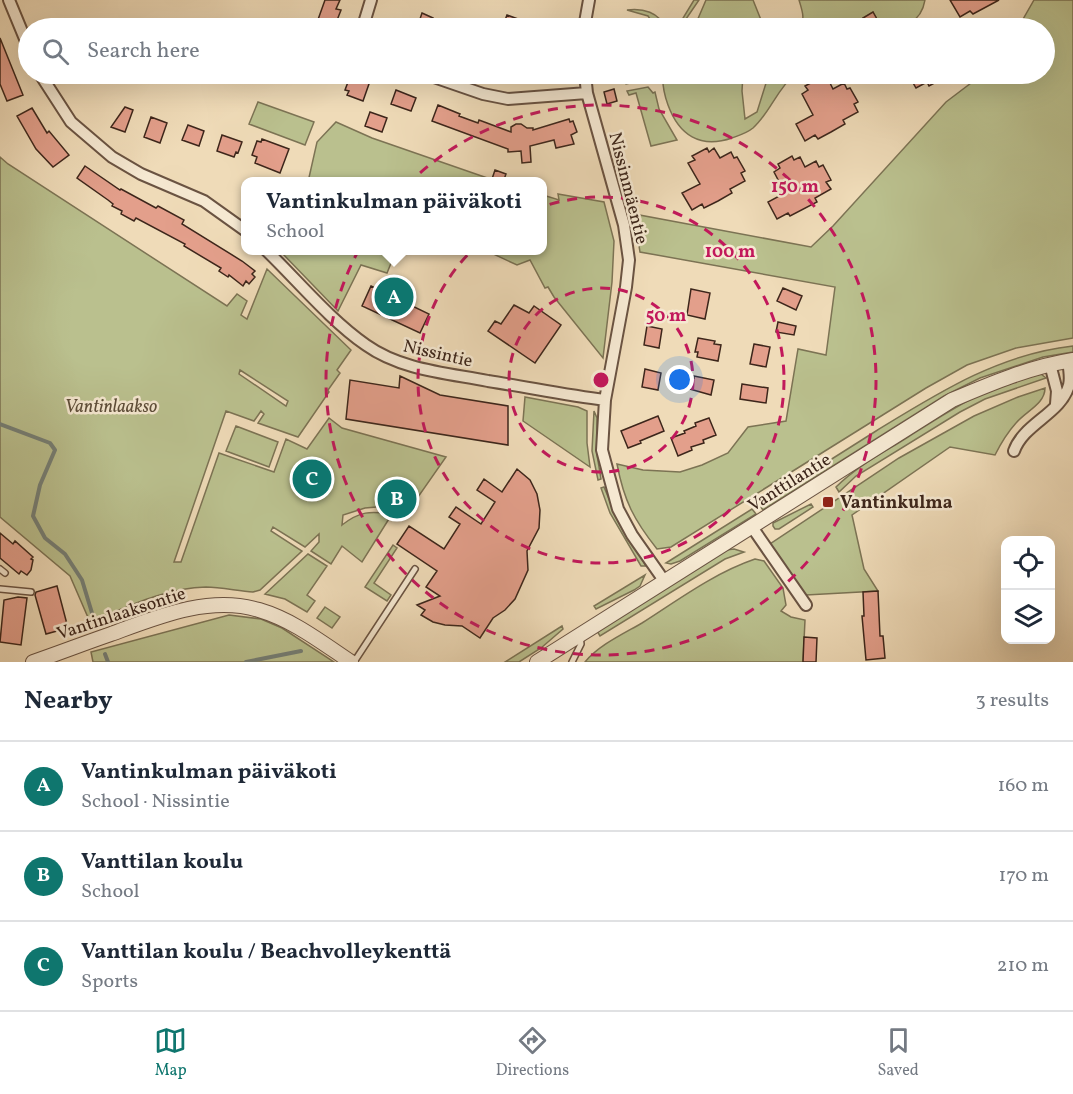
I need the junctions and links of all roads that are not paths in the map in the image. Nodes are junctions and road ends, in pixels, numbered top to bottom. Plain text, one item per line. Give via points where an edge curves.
1 (9, 0) edge
2 (371, 0) edge
3 (589, 0) edge
4 (366, 18) edge
5 (586, 18) edge
6 (18, 22) edge
7 (46, 84) edge
8 (454, 84) edge
9 (586, 84) edge
10 (587, 93) junction
11 (241, 227) edge
12 (271, 255) edge
13 (1071, 361) edge
14 (1050, 364) junction
15 (605, 400) junction
16 (1056, 404) junction
17 (1014, 451) dead end
18 (752, 527) junction
19 (415, 569) dead end
20 (665, 582) junction
21 (0, 589) edge
22 (31, 592) dead end
23 (806, 606) dead end
24 (580, 634) junction
25 (52, 659) edge
26 (33, 662) edge
27 (352, 662) edge
28 (537, 662) edge
29 (572, 662) edge

1 - 6 street
2 - 4 street
3 - 5 street
7 - 11 street via 71,122 112,157 204,201
8 - 10 street via 508,99
9 - 10 street, Nissinmäentie
10 - 15 street, Nissinmäentie via 624,225 628,260
12 - 15 street, Nissintie via 366,345 390,359 417,368
13 - 14 street, Vanttilantie
13 - 16 street via 1069,387
14 - 16 street via 1058,391
14 - 18 street, Vanttilantie via 1008,376 952,400
15 - 20 street, Nissinmäentie via 602,450 618,509
16 - 17 street via 1023,435
18 - 20 street, Vanttilantie
18 - 23 street
19 - 27 lane
20 - 24 street, Vanttilantie
21 - 22 lane
24 - 28 street, Vanttilantie
24 - 29 lane via 581,645
25 - 26 street, Vantinlaaksontie
25 - 27 street, Vantinlaaksontie via 158,617 196,607 224,606 256,609 287,620

